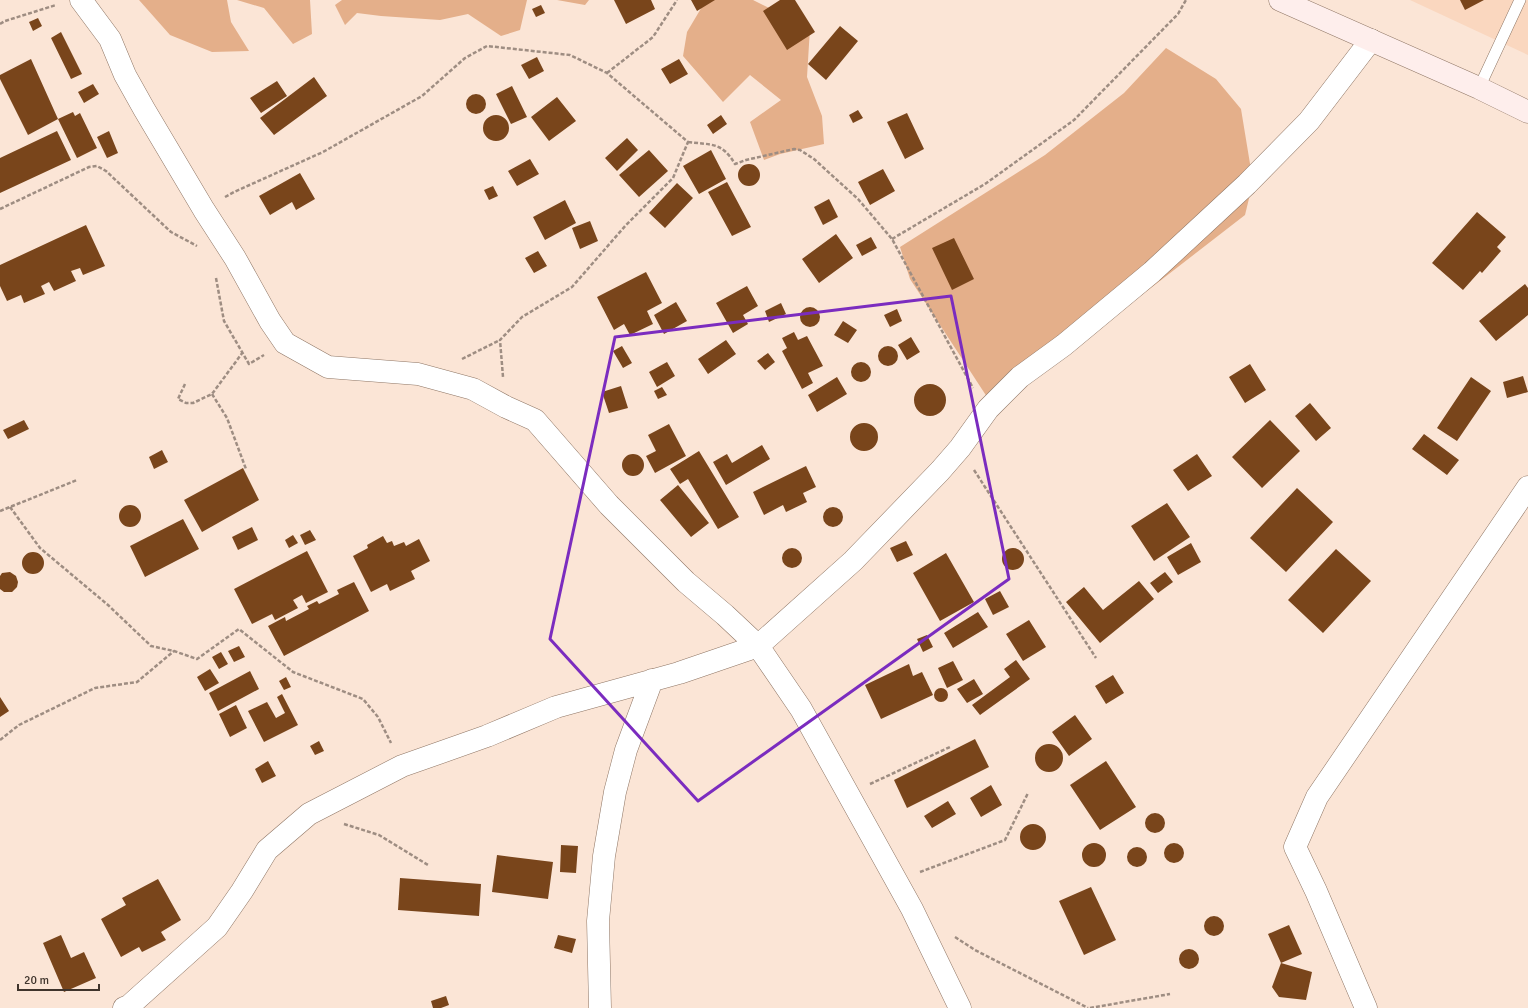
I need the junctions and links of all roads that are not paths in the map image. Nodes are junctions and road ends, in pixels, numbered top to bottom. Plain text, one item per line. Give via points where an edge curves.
1 (81, 0) edge
2 (1280, 0) edge
3 (1520, 0) edge
4 (1371, 40) junction
5 (1479, 88) junction
6 (1528, 112) edge
7 (1528, 487) edge
8 (758, 646) junction
9 (652, 680) junction
10 (124, 1008) edge
11 (600, 1008) edge
12 (960, 1008) edge
13 (1366, 1008) edge

1 - 8 street via 110,39 125,75 144,109 285,343 328,367 418,374 473,389 535,420 614,510 686,582
2 - 4 street
3 - 5 lane
4 - 5 street
4 - 8 street via 1309,121 1247,184 1152,272 1064,345 1020,377 988,409 940,471 853,561
5 - 6 street
7 - 13 street via 1317,797 1295,847
8 - 9 street
8 - 12 street via 801,709 897,881
9 - 10 street via 556,707 488,736 402,766 309,814 267,850 217,927
9 - 11 street via 626,750 615,792 604,856 598,921

